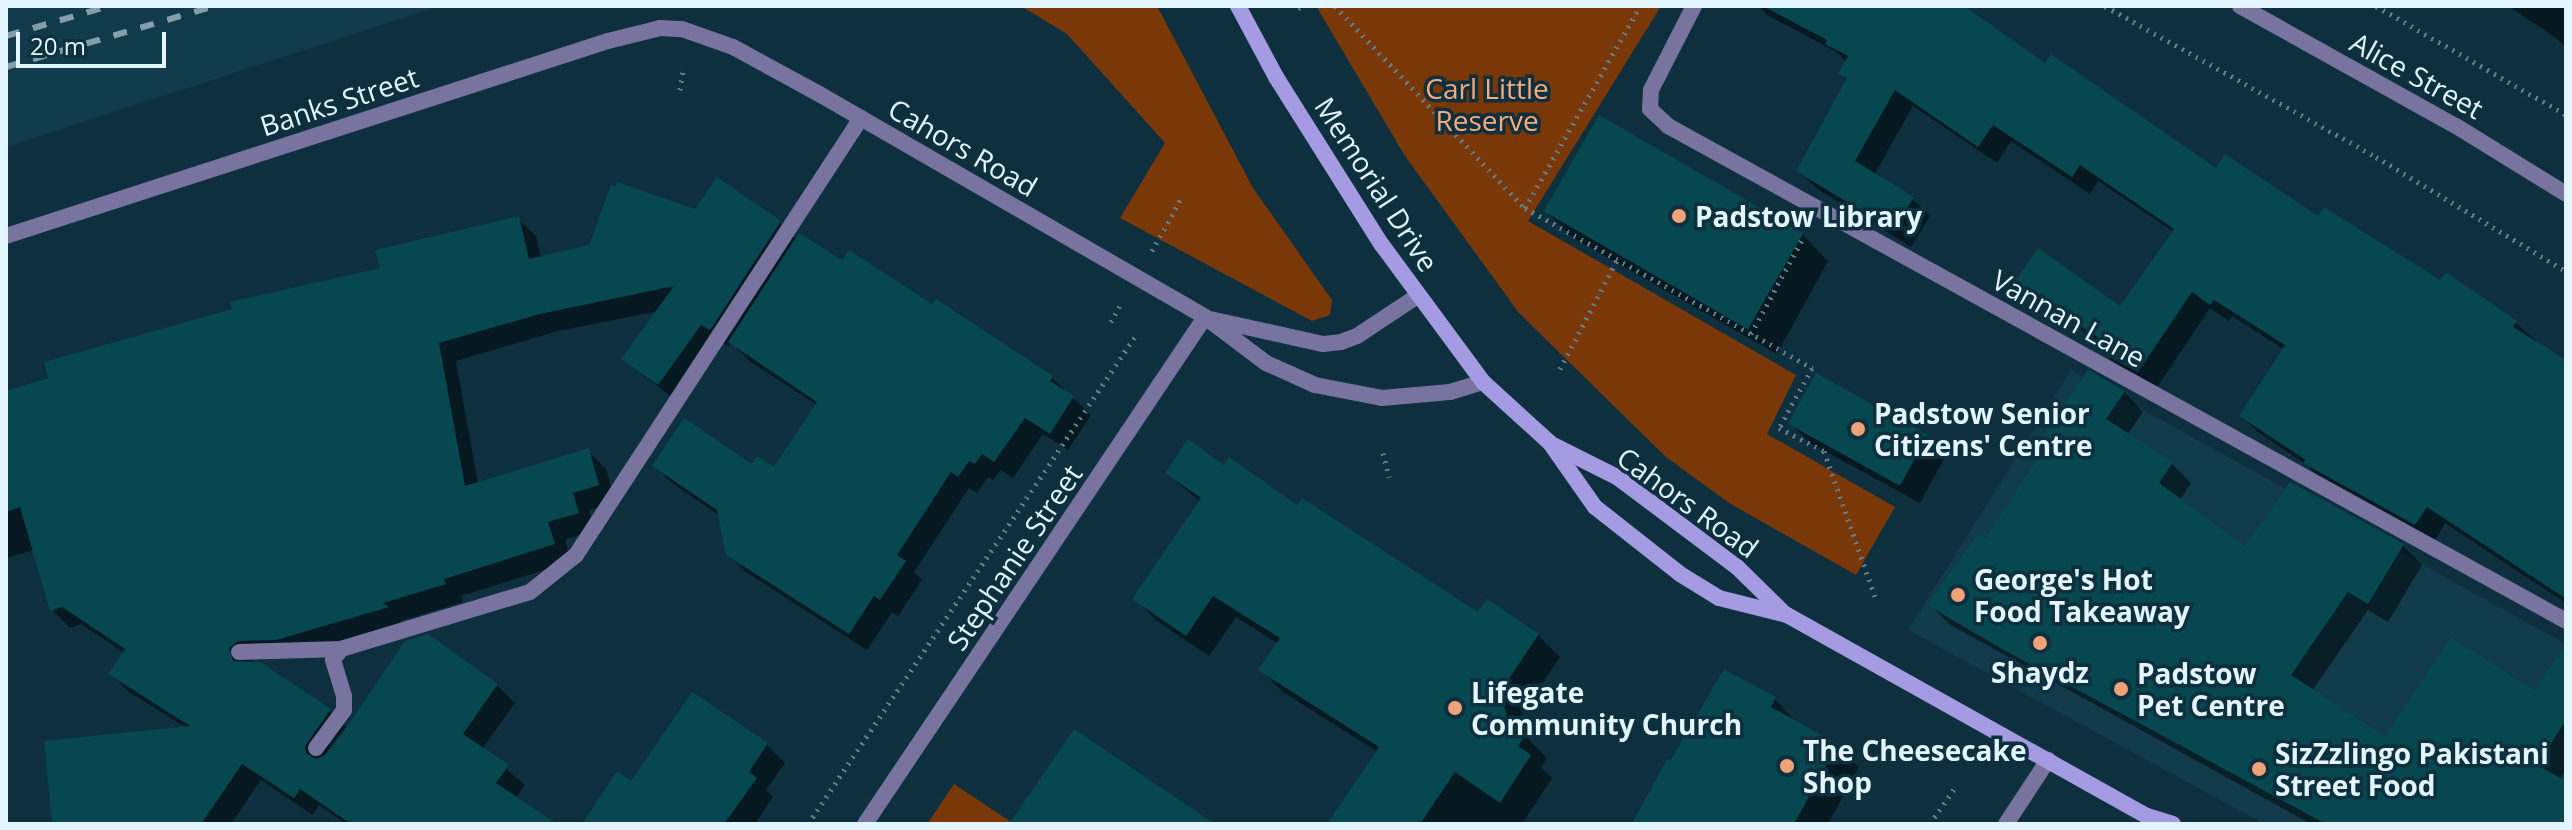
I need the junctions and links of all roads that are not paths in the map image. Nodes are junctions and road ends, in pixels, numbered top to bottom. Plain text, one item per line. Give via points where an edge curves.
1 (1238, 6) edge
2 (1694, 6) edge
3 (2240, 6) edge
4 (691, 31) joint
5 (861, 118) junction
6 (2566, 194) edge
7 (6, 236) edge
8 (1419, 295) junction
9 (1205, 317) junction
10 (1483, 382) junction
11 (1550, 443) junction
12 (1787, 615) junction
13 (2566, 621) edge
14 (341, 649) junction
15 (239, 652) dead end
16 (316, 748) dead end
17 (2048, 760) junction
18 (2151, 820) edge
19 (865, 824) edge
20 (2006, 824) edge
21 (2173, 824) edge

1 - 8 main road, Memorial Drive via 1276,77
2 - 13 street, Vannan Lane via 1651,90 1650,109 1668,126
3 - 6 street, Alice Street
4 - 5 street, Cahors Road via 733,47
4 - 7 street, Banks Street via 660,28 608,41
5 - 9 street, Cahors Road
5 - 14 street via 576,555 530,592
8 - 9 street, Cahors Road via 1341,342 1306,341
8 - 10 main road, Memorial Drive
9 - 10 street, Cahors Road via 1266,363 1315,385 1352,394 1414,397
9 - 19 street, Stephanie Street
10 - 11 main road, Cahors Road
11 - 12 main road, Cahors Road via 1617,477 1737,567
11 - 12 main road, Cahors Road via 1595,507 1680,574 1719,598
12 - 17 main road, Cahors Road
14 - 15 street
14 - 16 street via 333,660 344,710
17 - 18 main road, Cahors Road
17 - 20 street
18 - 21 main road, Cahors Road

